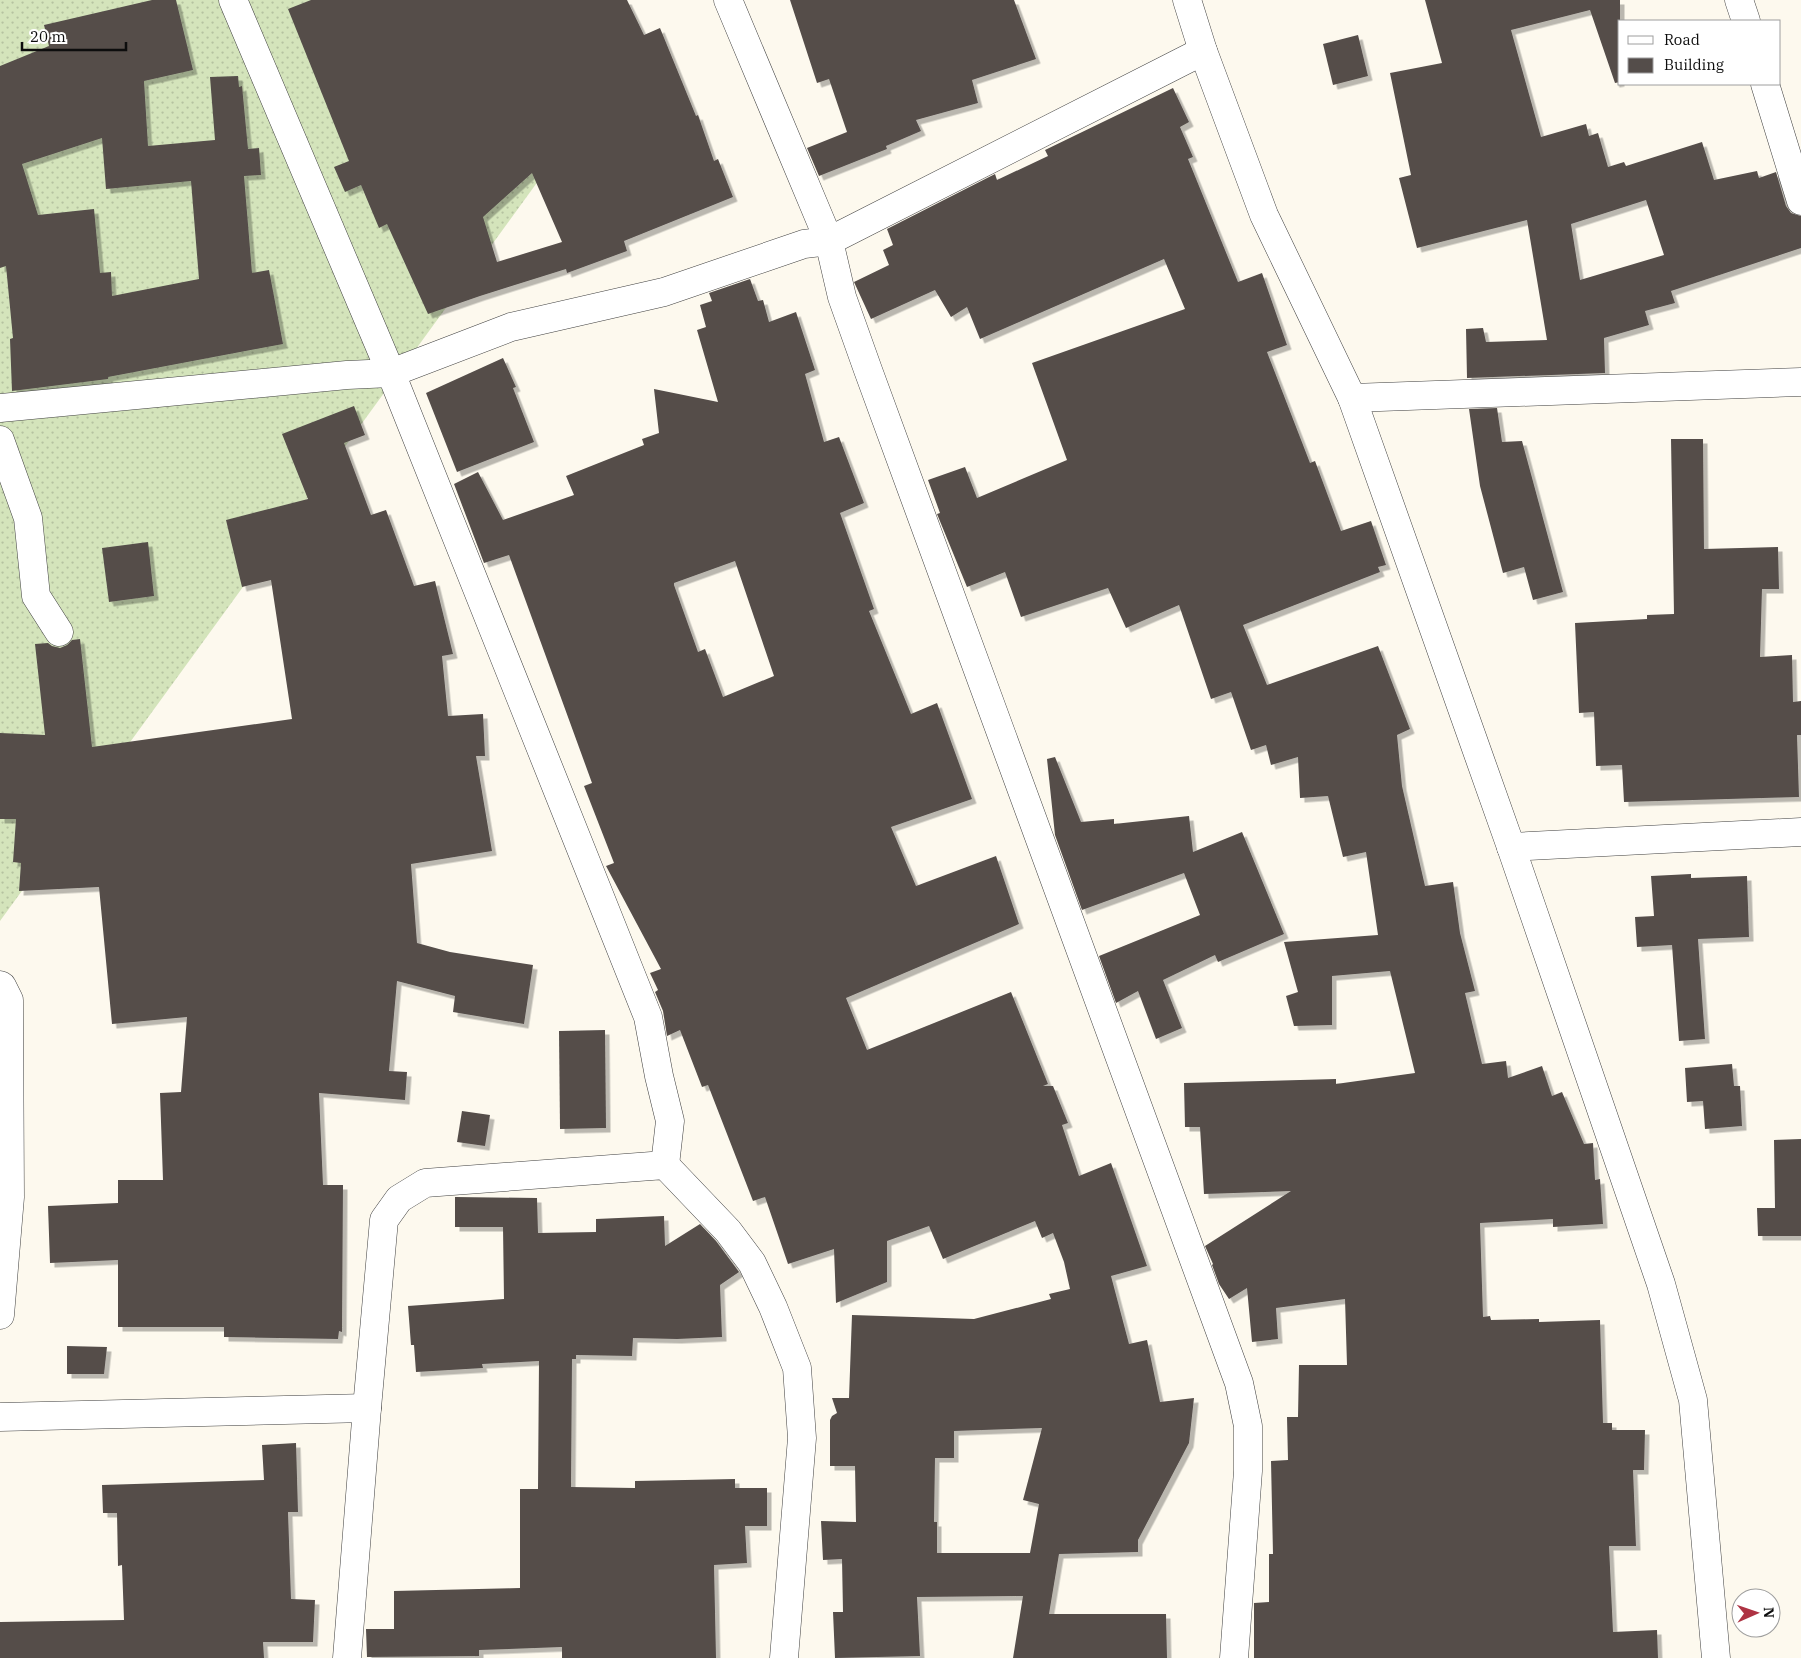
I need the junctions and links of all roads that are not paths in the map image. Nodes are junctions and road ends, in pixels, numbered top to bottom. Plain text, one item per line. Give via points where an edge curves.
1 (233, 0) edge
2 (728, 0) edge
3 (1188, 0) edge
4 (1739, 0) edge
5 (1746, 20) edge
6 (1203, 51) junction
7 (1766, 85) edge
8 (1801, 201) edge
9 (829, 241) junction
10 (391, 373) junction
11 (1801, 382) edge
12 (1352, 398) junction
13 (0, 408) edge
14 (0, 440) edge
15 (59, 632) dead end
16 (1801, 832) edge
17 (1511, 847) junction
18 (0, 985) edge
19 (665, 1165) junction
20 (0, 1315) edge
21 (367, 1408) junction
22 (0, 1418) edge
23 (347, 1658) edge
24 (784, 1658) edge
25 (1234, 1658) edge
26 (1716, 1658) edge

1 - 10 street
2 - 9 street
3 - 6 street
4 - 5 street
6 - 9 street
6 - 12 street via 1264,215
7 - 8 street
9 - 10 street via 804,244 664,292 511,327
9 - 25 street via 842,297 868,370 1239,1383 1248,1426 1248,1471
10 - 13 street
10 - 19 street via 648,1017 670,1121
11 - 12 street
12 - 17 street
14 - 15 street via 28,518 36,596
16 - 17 street
17 - 26 street via 1661,1284 1694,1400
18 - 20 street via 9,1000 10,1197
19 - 21 street via 425,1183 399,1199 384,1220
19 - 24 street via 728,1231 752,1263 774,1307 797,1368 802,1438
21 - 22 street
21 - 23 street

